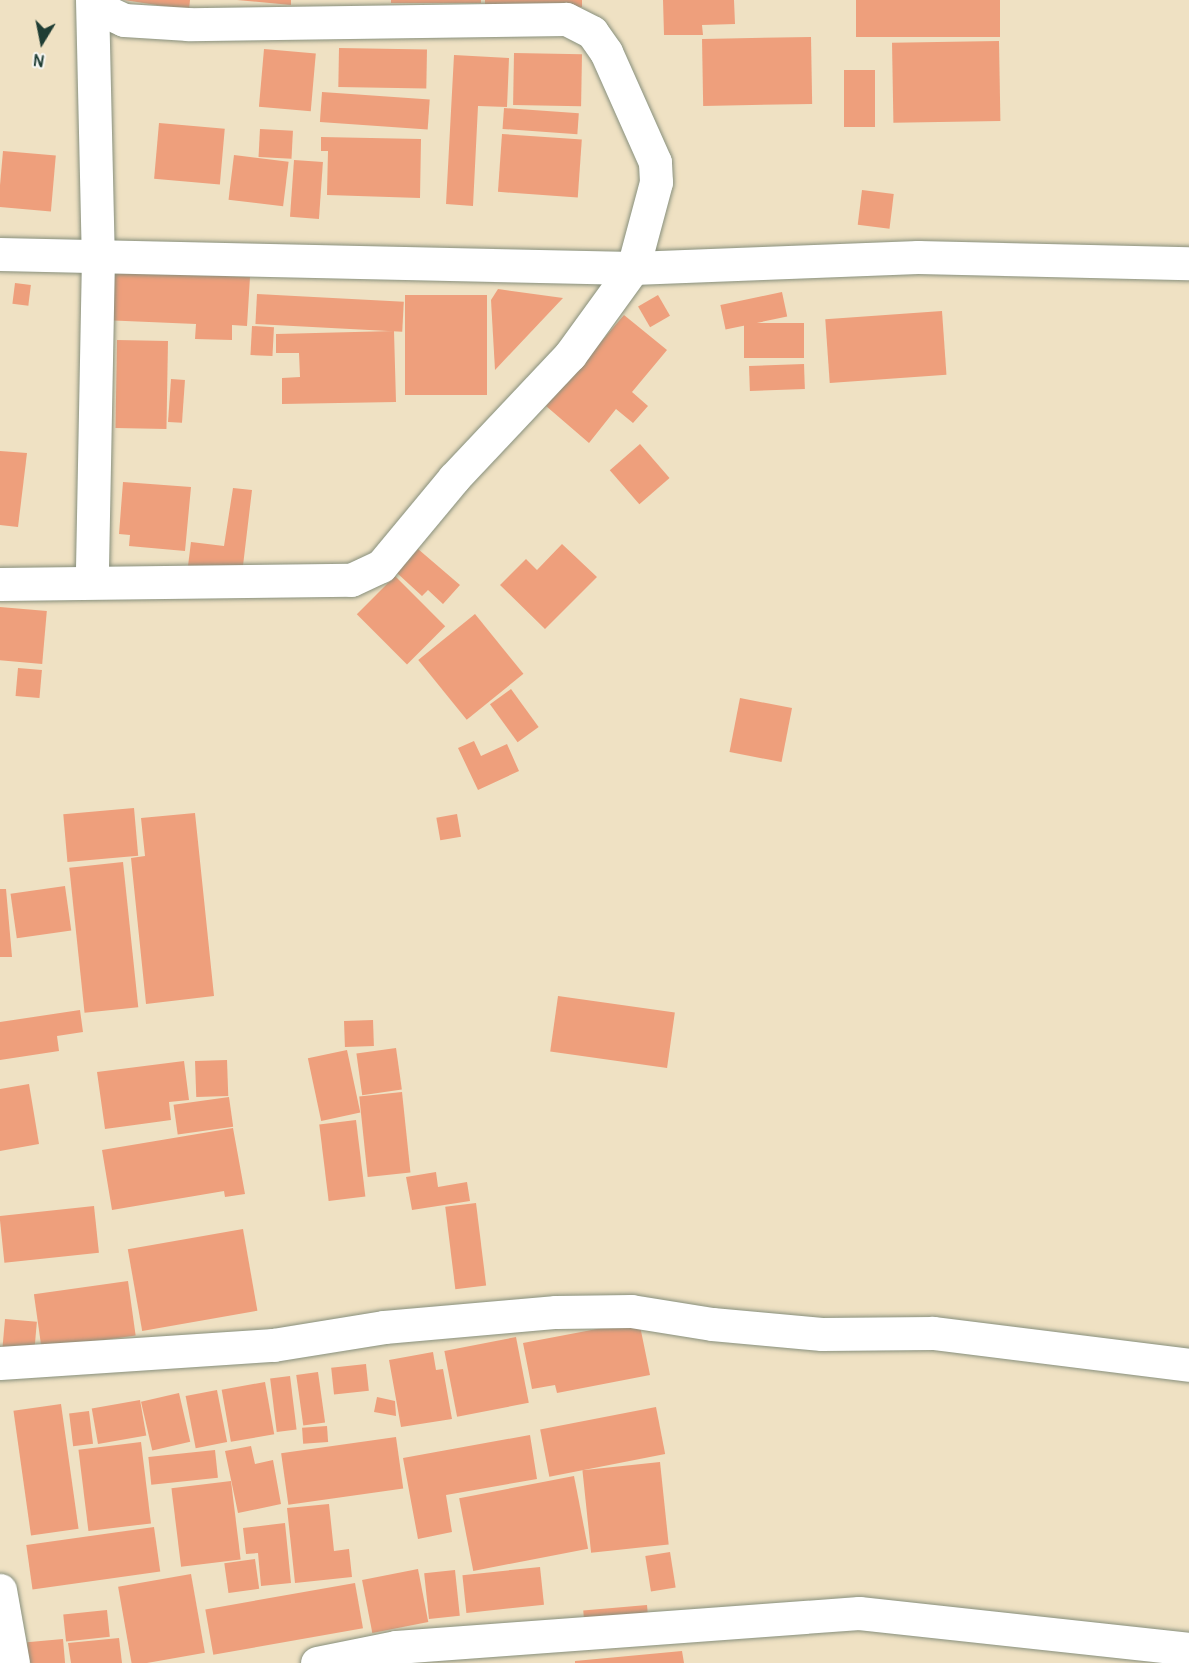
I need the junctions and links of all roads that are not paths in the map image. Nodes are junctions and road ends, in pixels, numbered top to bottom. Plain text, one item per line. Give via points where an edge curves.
1 (93, 3) edge
2 (0, 254) edge
3 (98, 256) junction
4 (1189, 263) edge
5 (633, 268) junction
6 (92, 582) junction
7 (0, 584) edge
8 (0, 1363) edge
9 (1189, 1365) edge
10 (0, 1590) edge
11 (1189, 1649) edge
12 (13, 1663) edge
13 (317, 1663) edge

1 - 3 street
1 - 5 street via 124,20 188,24 566,19 592,32 606,52 655,162 656,182
2 - 3 street
3 - 5 street
3 - 6 street
4 - 5 street via 918,257
5 - 6 street via 570,355 454,478 381,566 351,579
6 - 7 street
8 - 9 street via 273,1345 384,1327 556,1312 632,1311 712,1324 822,1334 933,1334
10 - 12 street
11 - 13 street via 859,1613 396,1647

